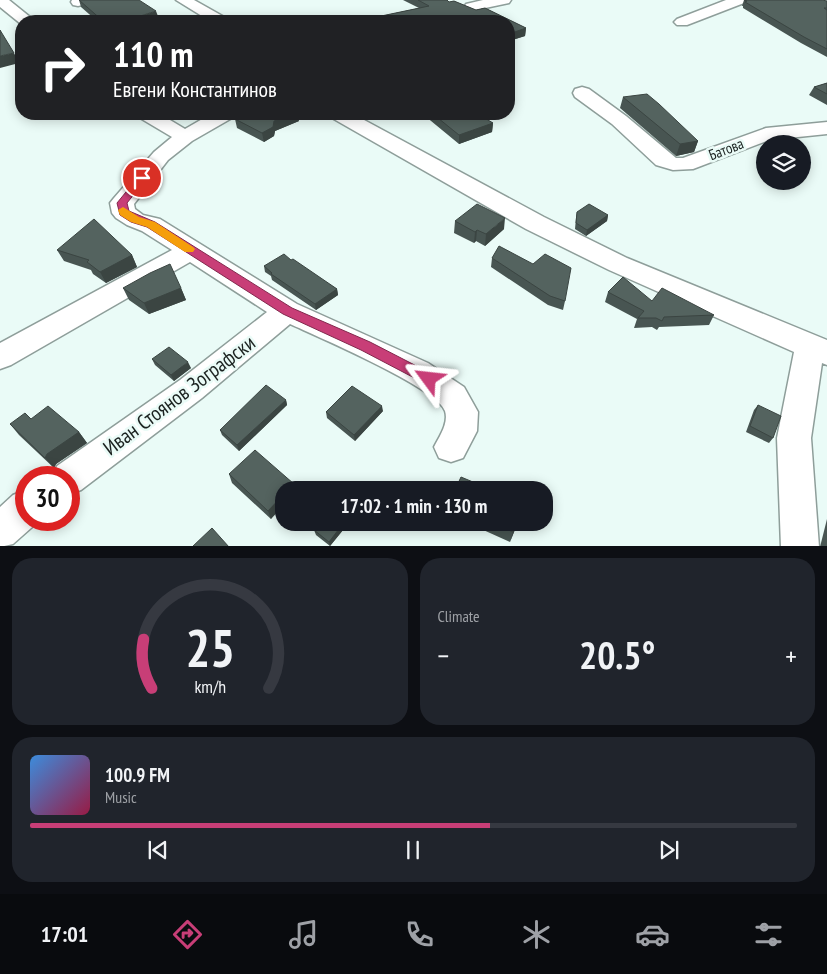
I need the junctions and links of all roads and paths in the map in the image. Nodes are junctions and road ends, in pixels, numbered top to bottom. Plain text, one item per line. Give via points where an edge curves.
1 (0, 0) edge
2 (183, 0) edge
3 (504, 0) edge
4 (738, 0) edge
5 (471, 7) edge
6 (19, 15) edge
7 (209, 15) edge
8 (682, 22) dead end
9 (582, 93) dead end
10 (158, 120) edge
11 (215, 120) edge
12 (350, 120) edge
13 (827, 128) edge
14 (185, 137) junction
15 (191, 250) junction
16 (287, 311) junction
17 (819, 349) edge
18 (0, 357) edge
19 (450, 447) dead end
20 (80, 470) edge
21 (15, 518) edge
22 (0, 531) edge
23 (800, 546) edge

1 - 6 street
2 - 7 street
3 - 5 street
4 - 8 street
9 - 13 street, Батова via 673,164 685,164 766,134
10 - 14 street
11 - 14 street
12 - 17 street via 527,219 618,264
14 - 15 street via 161,156 122,203 124,213 151,225
15 - 16 street
15 - 18 street
16 - 19 street via 416,372 453,396 462,412 460,431
16 - 20 street, Иван Стоянов Зографски via 191,389
17 - 23 street via 794,438
21 - 22 street

